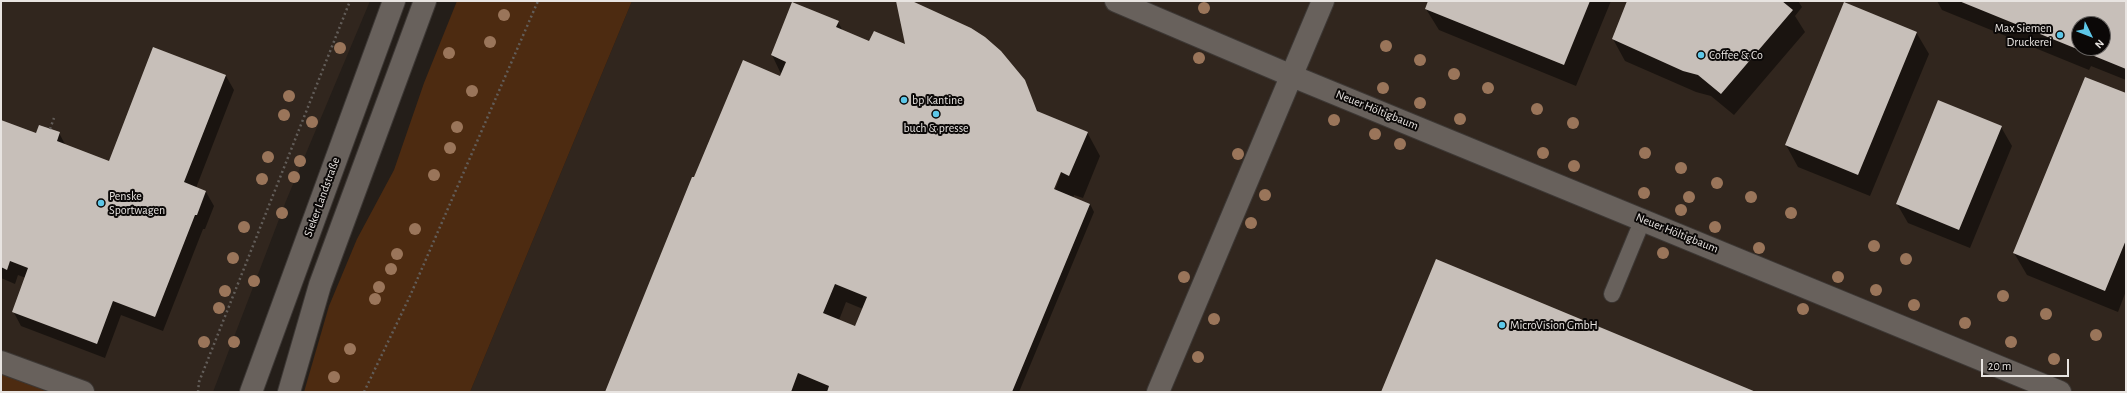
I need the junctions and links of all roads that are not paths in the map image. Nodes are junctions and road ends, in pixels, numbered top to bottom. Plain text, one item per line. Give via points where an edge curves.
1 (394, 1) edge
2 (425, 1) edge
3 (1116, 1) edge
4 (1323, 1) edge
5 (1292, 76) junction
6 (1643, 220) junction
7 (1612, 294) dead end
8 (1, 362) edge
9 (83, 392) edge
10 (251, 392) edge
11 (289, 392) edge
12 (1158, 392) edge
13 (2060, 392) edge

1 - 10 street, Sieker Landstraße
2 - 11 street via 320,285
3 - 5 street, Neuer Höltigbaum
4 - 5 street
5 - 6 street, Neuer Höltigbaum
5 - 12 street
6 - 7 lane
6 - 13 street, Neuer Höltigbaum
8 - 9 street

